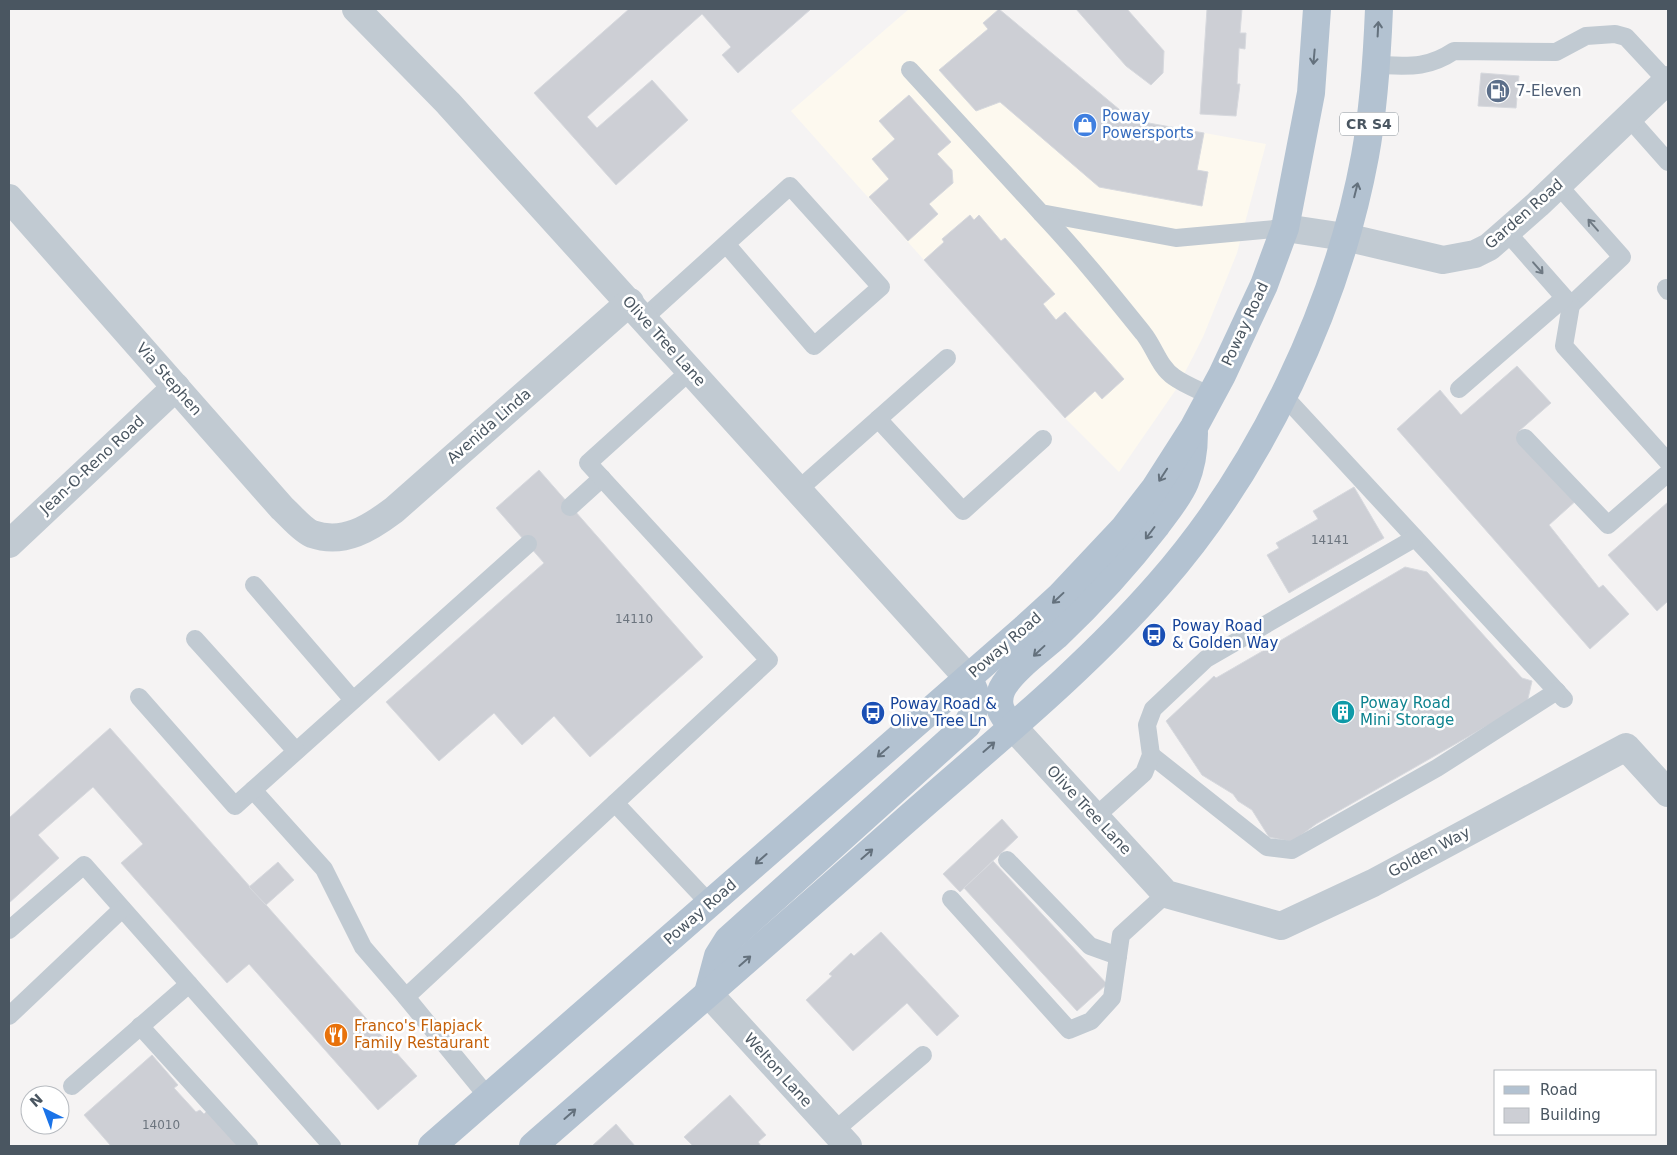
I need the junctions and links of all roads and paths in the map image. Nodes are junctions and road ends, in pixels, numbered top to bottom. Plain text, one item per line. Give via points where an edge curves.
1 (356, 9) edge
2 (1317, 9) edge
3 (1379, 9) edge
4 (1377, 65) junction
5 (910, 70) dead end
6 (1668, 80) edge
7 (1629, 118) junction
8 (1668, 162) edge
9 (1558, 185) junction
10 (9, 198) edge
11 (1041, 213) junction
12 (1285, 228) junction
13 (1506, 232) junction
14 (1345, 237) junction
15 (726, 244) junction
16 (1567, 302) junction
17 (637, 310) junction
18 (946, 358) dead end
19 (691, 370) junction
20 (176, 387) junction
21 (1458, 389) dead end
22 (1283, 395) junction
23 (1212, 396) junction
24 (878, 419) junction
25 (1194, 427) junction
26 (1525, 438) dead end
27 (1043, 439) dead end
28 (1668, 462) edge
29 (1668, 472) edge
30 (602, 478) junction
31 (798, 490) junction
32 (570, 507) dead end
33 (342, 538) joint
34 (1415, 538) junction
35 (9, 544) edge
36 (528, 544) dead end
37 (254, 585) dead end
38 (195, 639) dead end
39 (968, 678) junction
40 (139, 697) dead end
41 (354, 700) junction
42 (1012, 726) junction
43 (296, 751) junction
44 (1151, 755) junction
45 (253, 790) junction
46 (1668, 793) edge
47 (615, 803) junction
48 (1095, 817) junction
49 (1007, 860) dead end
50 (1166, 894) junction
51 (950, 899) dead end
52 (710, 904) junction
53 (122, 909) junction
54 (9, 930) edge
55 (1118, 956) junction
56 (188, 984) junction
57 (708, 993) junction
58 (406, 996) junction
59 (9, 1016) edge
60 (140, 1026) junction
61 (923, 1055) dead end
62 (72, 1086) dead end
63 (488, 1097) junction
64 (841, 1139) edge
65 (249, 1146) edge
66 (332, 1146) edge
67 (432, 1146) edge
68 (533, 1146) edge

1 - 17 street, Olive Tree Lane via 448,103
2 -> 12 main road, Poway Road via 1311,93
4 -> 3 main road, CR S4
4 - 6 lane via 1419,67 1454,51 1556,52 1586,36 1615,34 1626,38
14 -> 4 main road, CR S4 via 1365,156
5 - 11 lane
6 - 7 street, Garden Road
7 - 8 lane
7 - 9 street, Garden Road
9 - 13 street, Garden Road
16 -> 9 lane via 1622,257
10 - 20 street, Via Stephen
11 - 12 lane via 1176,238
11 - 23 lane via 1084,258 1098,280 1145,334 1173,377
12 - 14 street, Garden Road
12 - 23 main road, Poway Road via 1264,285
13 - 14 street, Garden Road via 1475,254 1443,260
13 -> 16 lane
14 - 22 main road, CR S4 via 1324,301
15 - 15 lane via 790,186 881,287 814,346
15 - 17 lane
16 - 21 lane
16 - 28 lane via 1564,346
17 - 19 street, Olive Tree Lane
17 - 33 street, Avenida Linda via 394,510 367,530
18 - 24 lane
19 - 30 lane via 588,463
19 - 31 street, Olive Tree Lane
20 - 33 street, Via Stephen via 282,508 310,534
20 - 35 street, Jean-O-Reno Road
22 - 34 lane
22 - 42 main road, CR S4 via 1232,487 1182,556 1102,645
23 - 25 main road, Poway Road
24 - 27 lane via 964,511
24 - 31 lane
25 -> 39 main road, Poway Road via 1155,488 1124,528 1060,596
25 -> 42 main road via 1194,455 1185,483 1170,508 1112,578 1002,689 998,703 1002,715
26 - 29 lane via 1608,525
30 - 32 lane
30 - 47 lane via 769,660
31 - 39 street, Olive Tree Lane
34 - 44 lane via 1206,659 1153,709 1147,725
34 - 44 lane via 1560,695 1292,850 1267,847
36 - 41 lane
37 - 41 lane
38 - 43 lane
39 -> 52 main road, Poway Road
39 - 57 main road via 976,690 975,709 967,725 728,940 718,956
40 - 45 lane via 235,806
41 - 43 lane
42 - 48 street, Olive Tree Lane
57 -> 42 main road, CR S4
43 - 45 lane
44 - 48 lane via 1144,772
45 - 58 lane via 324,869 363,947
46 - 50 street, Golden Way via 1626,747 1373,883 1281,926
47 - 52 lane
47 - 58 lane
48 - 50 street, Olive Tree Lane
49 - 55 lane via 1090,946
50 - 55 lane via 1121,935
51 - 55 lane via 1069,1030 1091,1021 1112,998
52 - 63 main road, Poway Road
53 - 54 lane via 84,865
53 - 56 lane
53 - 59 lane
56 - 60 lane
56 - 66 lane
57 - 64 street, Welton Lane
68 -> 57 main road, CR S4
58 - 63 lane
60 - 62 lane
60 - 65 lane
61 - 64 lane
63 - 67 main road, Poway Road

